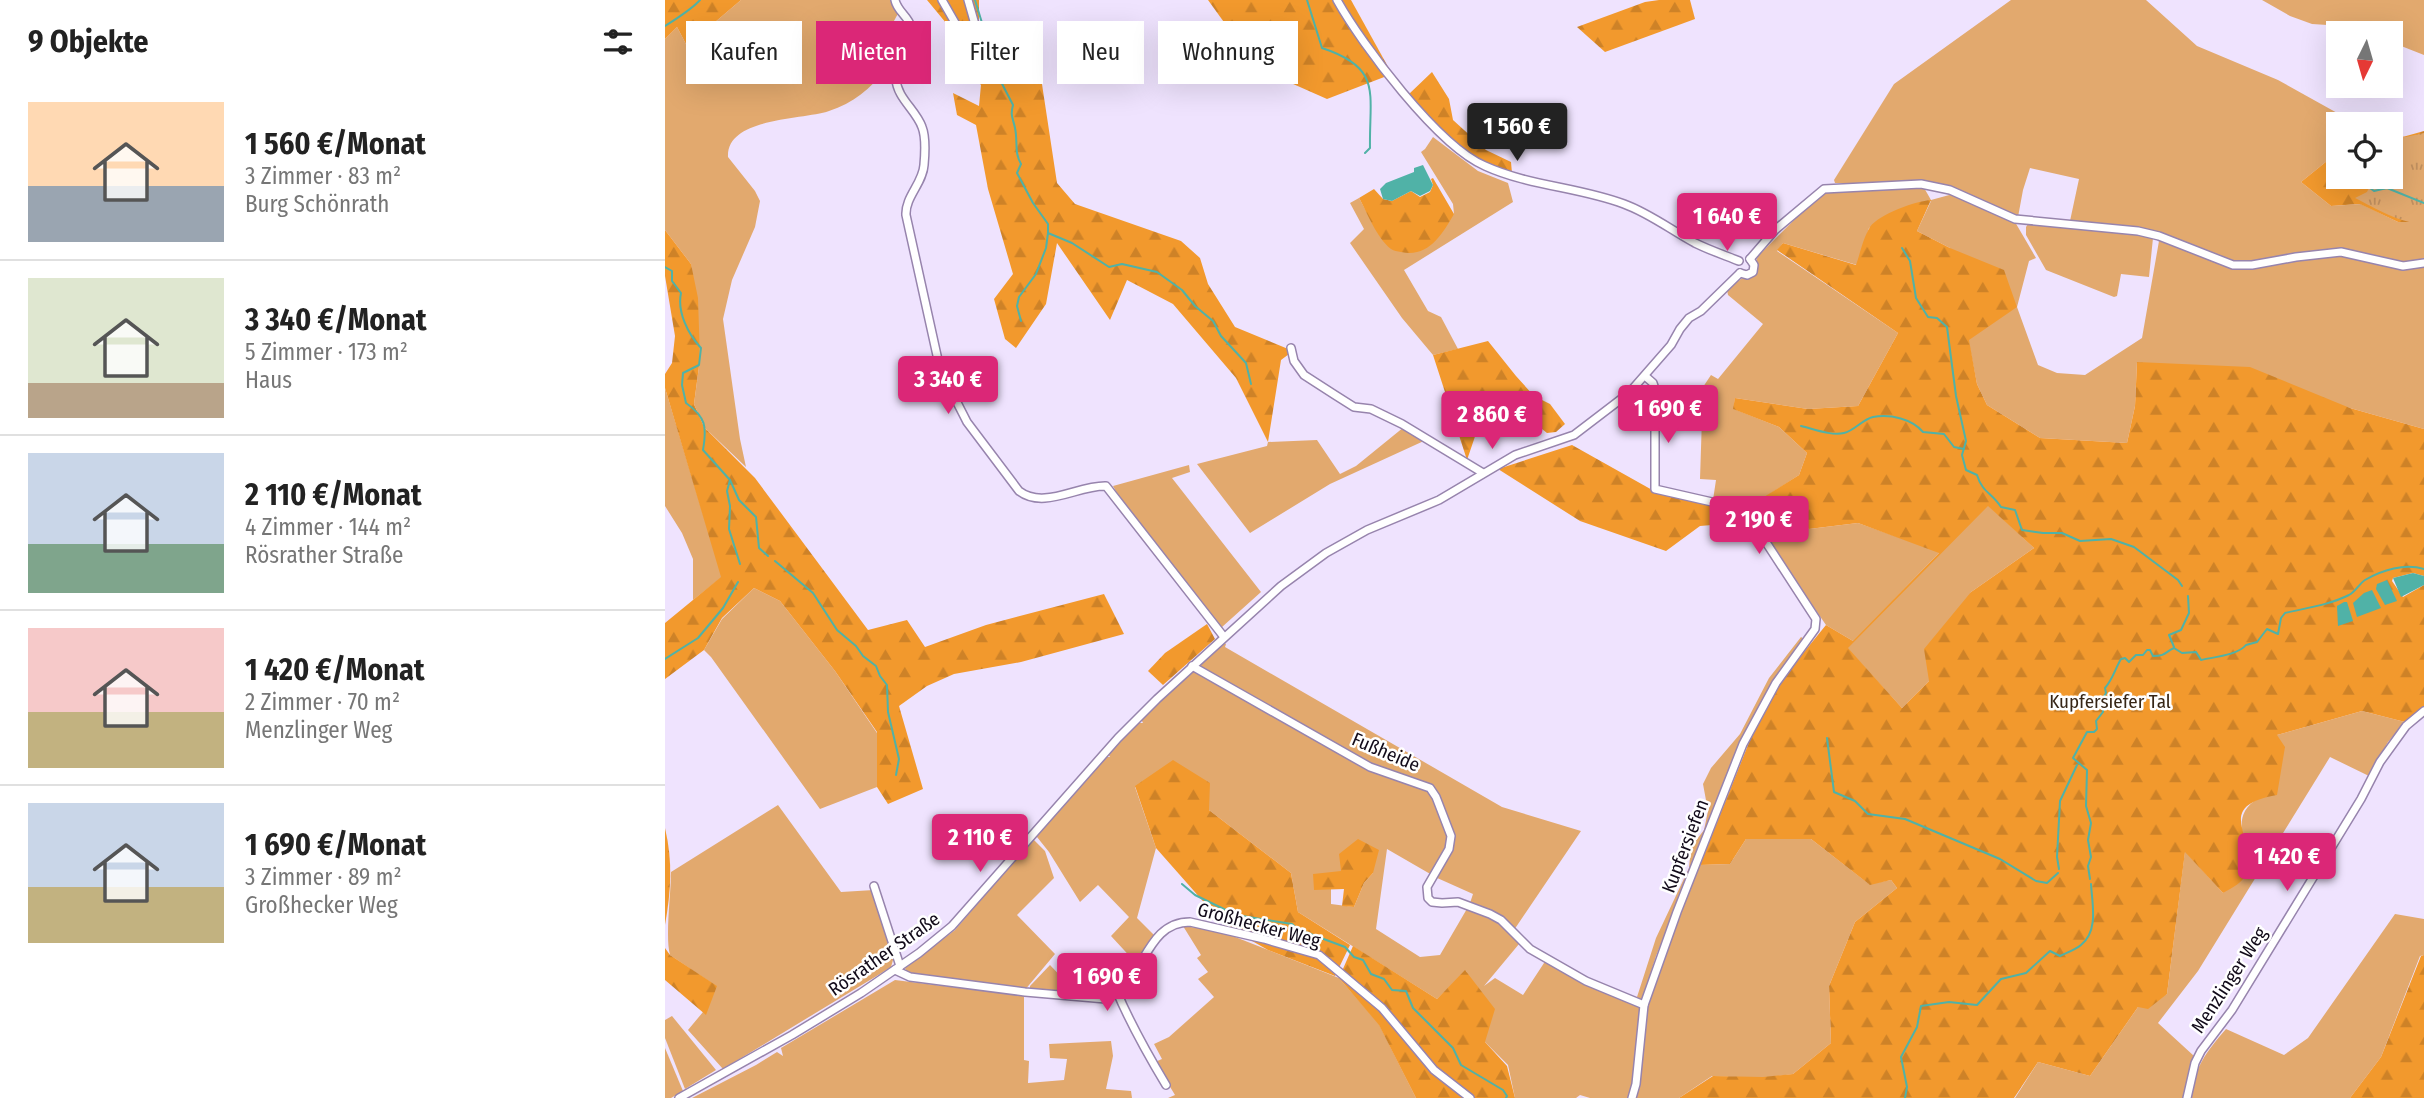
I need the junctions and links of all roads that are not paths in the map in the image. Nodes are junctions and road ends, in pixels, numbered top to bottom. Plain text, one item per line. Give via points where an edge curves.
1 (895, 0) edge
2 (943, 0) edge
3 (968, 0) edge
4 (1337, 0) edge
5 (1750, 260) junction
6 (1739, 261) junction
7 (2424, 263) edge
8 (1740, 273) junction
9 (1291, 348) dead end
10 (1645, 376) junction
11 (1483, 473) junction
12 (1224, 637) junction
13 (1192, 666) junction
14 (2424, 711) edge
15 (874, 886) dead end
16 (898, 966) junction
17 (1117, 992) junction
18 (1644, 1004) junction
19 (1166, 1085) dead end
20 (679, 1098) edge
21 (1470, 1098) edge
22 (1632, 1098) edge
23 (2187, 1098) edge

1 - 12 street via 911,30 896,79 901,96 924,132 923,172 906,215 937,358 967,422 1026,496 1047,498 1106,486
2 - 3 street via 973,54 983,59
4 - 6 street via 1367,48 1461,152 1512,176 1626,205
5 - 6 street
5 - 7 street via 1776,230 1824,189 1921,184 1950,190 2021,220 2138,231 2233,265 2341,252 2403,266
5 - 8 street via 1753,272
6 - 8 street
8 - 10 street, Rösrather Straße via 1689,318
9 - 11 street via 1304,375 1354,407 1371,409 1402,424
10 - 11 street, Rösrather Straße via 1565,439 1515,455
10 - 18 street, Kupfersiefen via 1655,389 1654,487 1738,510 1749,519 1815,615 1816,624 1776,683 1743,744
11 - 12 street, Rösrather Straße via 1439,500 1326,553
12 - 13 street, Rösrather Straße
13 - 16 street, Rösrather Straße via 1100,757 952,926
13 - 18 street, Fußheide via 1370,766 1430,789 1451,836 1449,849 1427,887 1432,902 1458,902 1490,914 1536,953 1586,981
14 - 23 street, Menzlinger Weg via 2388,750 2232,1010 2200,1051
15 - 16 street
16 - 17 street via 910,977 1025,992 1106,999
16 - 20 street, Rösrather Straße via 792,1035
17 - 19 street
17 - 21 street, Großhecker Weg via 1158,936 1180,922 1293,947 1319,955 1344,975 1395,1022 1434,1070
18 - 22 street, Kupfersiefen

